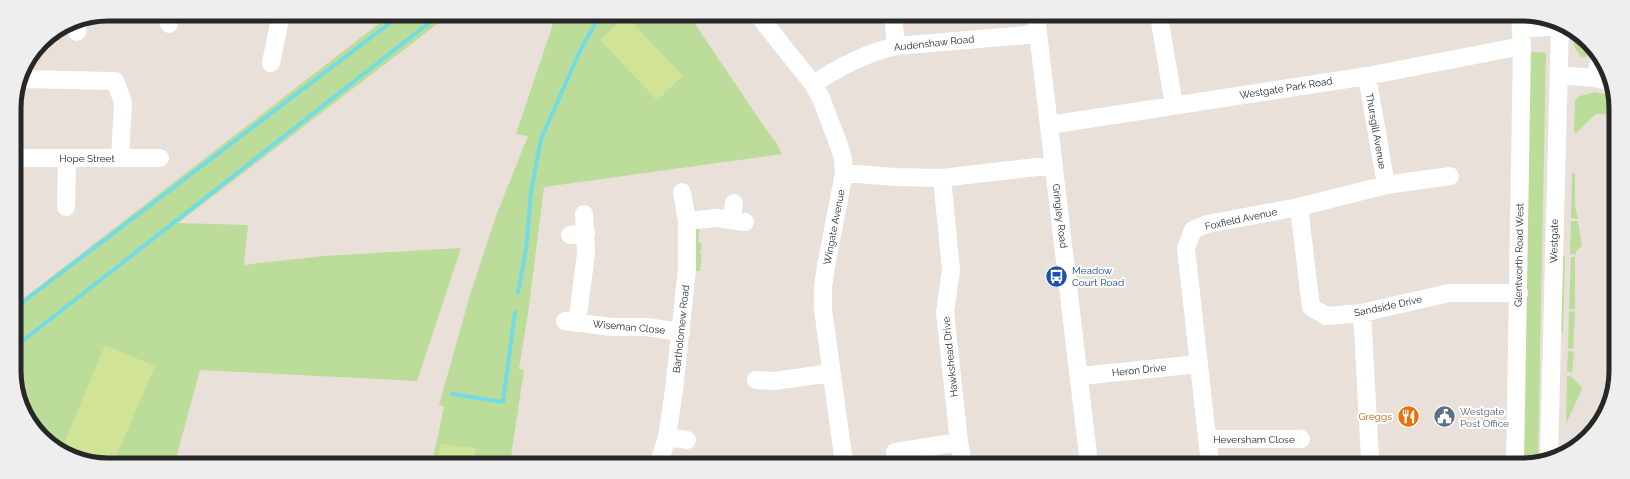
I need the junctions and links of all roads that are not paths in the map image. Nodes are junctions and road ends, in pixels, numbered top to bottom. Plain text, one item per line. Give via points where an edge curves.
1 (280, 21) edge
2 (763, 21) edge
3 (894, 21) edge
4 (1037, 21) edge
5 (1160, 21) edge
6 (1552, 27) edge
7 (1560, 30) edge
8 (1521, 31) edge
9 (1038, 34) junction
10 (896, 46) junction
11 (271, 63) dead end
12 (1601, 74) edge
13 (1559, 75) junction
14 (1367, 76) junction
15 (26, 79) edge
16 (813, 84) junction
17 (1174, 106) junction
18 (1049, 125) junction
19 (21, 158) edge
20 (120, 158) junction
21 (160, 158) dead end
22 (67, 159) junction
23 (1054, 165) junction
24 (844, 173) junction
25 (1450, 176) dead end
26 (942, 178) junction
27 (1386, 185) junction
28 (682, 192) dead end
29 (66, 207) dead end
30 (1300, 207) junction
31 (584, 214) dead end
32 (737, 215) dead end
33 (687, 221) junction
34 (1519, 293) junction
35 (1362, 313) junction
36 (681, 332) junction
37 (1199, 364) junction
38 (831, 373) junction
39 (1080, 376) junction
40 (756, 380) dead end
41 (667, 437) junction
42 (1207, 439) junction
43 (1301, 439) dead end
44 (687, 440) dead end
45 (959, 442) junction
46 (895, 452) dead end
47 (1549, 453) edge
48 (661, 458) edge
49 (843, 458) edge
50 (962, 458) edge
51 (1088, 458) edge
52 (1209, 458) edge
53 (1370, 458) edge
54 (1515, 458) edge

1 - 11 street
2 - 16 street, Wingate Avenue
3 - 10 street
4 - 9 street, Gringley Road
5 - 17 street
6 - 8 street, Westgate Park Road
7 - 13 street, Westgate
8 - 14 street, Westgate Park Road
8 - 34 street, Glentworth Road West
9 - 10 street, Audenshaw Road
9 - 18 street, Gringley Road
10 - 16 street, Audenshaw Road via 857,58
12 - 13 street
13 - 47 street, Westgate
14 - 17 street, Westgate Park Road
14 - 27 street, Thursgill Avenue
15 - 20 street via 115,81 123,102
16 - 24 street, Wingate Avenue via 838,143
17 - 18 street, Westgate Park Road
18 - 23 street, Gringley Road
19 - 22 street, Hope Street
20 - 21 street, Hope Street
20 - 22 street, Hope Street
22 - 29 street
23 - 26 street
23 - 39 street, Gringley Road
24 - 26 street
24 - 38 street, Wingate Avenue via 823,286 823,309
25 - 27 street, Foxfield Avenue
26 - 45 street, Hawkshead Drive via 951,270 945,312
27 - 30 street, Foxfield Avenue
28 - 33 street, Bartholomew Road
30 - 35 street, Sandside Drive via 1311,307 1326,316
30 - 37 street, Foxfield Avenue via 1207,224 1194,230 1186,248
31 - 36 street, Wiseman Close via 578,234 586,254 571,322
32 - 33 street
33 - 36 street, Bartholomew Road via 687,268
34 - 35 street, Sandside Drive via 1449,293
34 - 54 street, Glentworth Road West
35 - 53 street
36 - 41 street, Bartholomew Road
37 - 39 street, Heron Drive
37 - 42 street, Foxfield Avenue
38 - 40 street via 774,381
38 - 49 street, Wingate Avenue
39 - 51 street, Gringley Road
41 - 44 street
41 - 48 street, Bartholomew Road
42 - 43 street, Heversham Close
42 - 52 street, Foxfield Avenue
45 - 46 street
45 - 50 street, Hawkshead Drive

